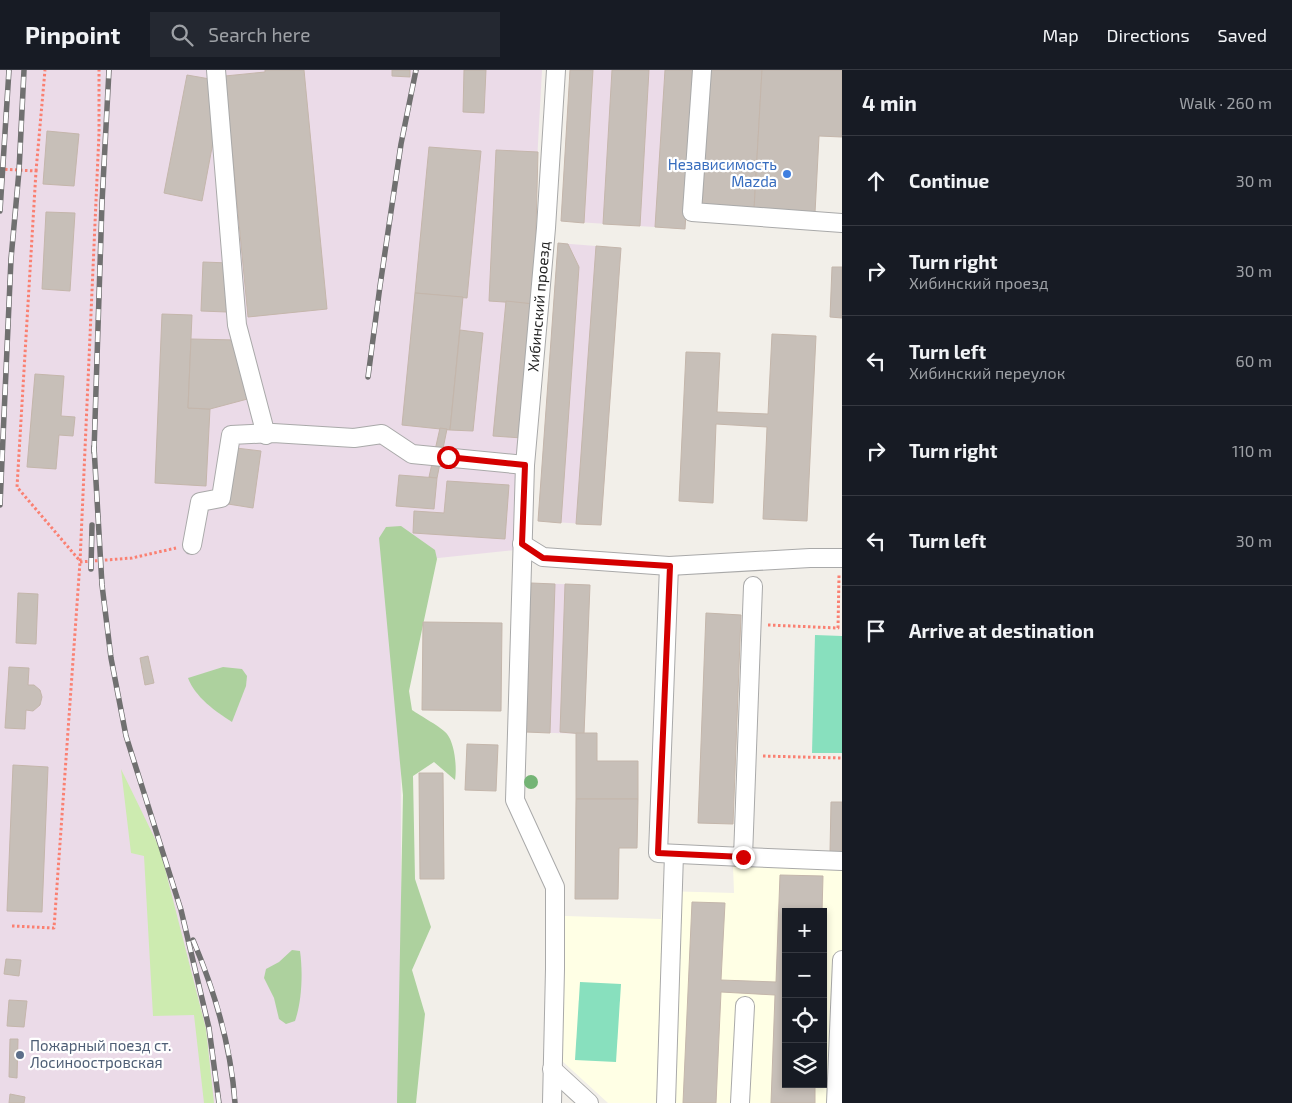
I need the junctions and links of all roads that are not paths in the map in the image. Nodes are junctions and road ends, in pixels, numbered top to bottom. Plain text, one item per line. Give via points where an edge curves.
1 (216, 70) edge
2 (556, 70) edge
3 (702, 70) edge
4 (842, 222) edge
5 (266, 435) junction
6 (525, 465) junction
7 (522, 544) junction
8 (192, 545) road end
9 (841, 563) edge
10 (670, 566) junction
11 (753, 586) dead end
12 (674, 854) junction
13 (743, 857) junction
14 (842, 861) edge
15 (842, 960) edge
16 (745, 1006) dead end
17 (552, 1069) junction
18 (552, 1103) edge
19 (589, 1103) edge
20 (666, 1103) edge
21 (740, 1103) edge
22 (836, 1103) edge

1 - 5 street via 237,325
2 - 6 street, Хибинский проезд
3 - 4 street via 692,212
5 - 6 street via 354,438 382,434 412,454
5 - 8 street via 231,435 221,498 200,502
6 - 7 street, Хибинский проезд
7 - 10 street via 543,558
7 - 17 street, Хибинский проезд via 515,800 555,887
9 - 10 street via 810,558
10 - 12 street via 658,853
11 - 13 street
12 - 13 street
12 - 20 street
13 - 14 street
15 - 22 street
16 - 21 street
17 - 18 street, Хибинский проезд
17 - 19 street

